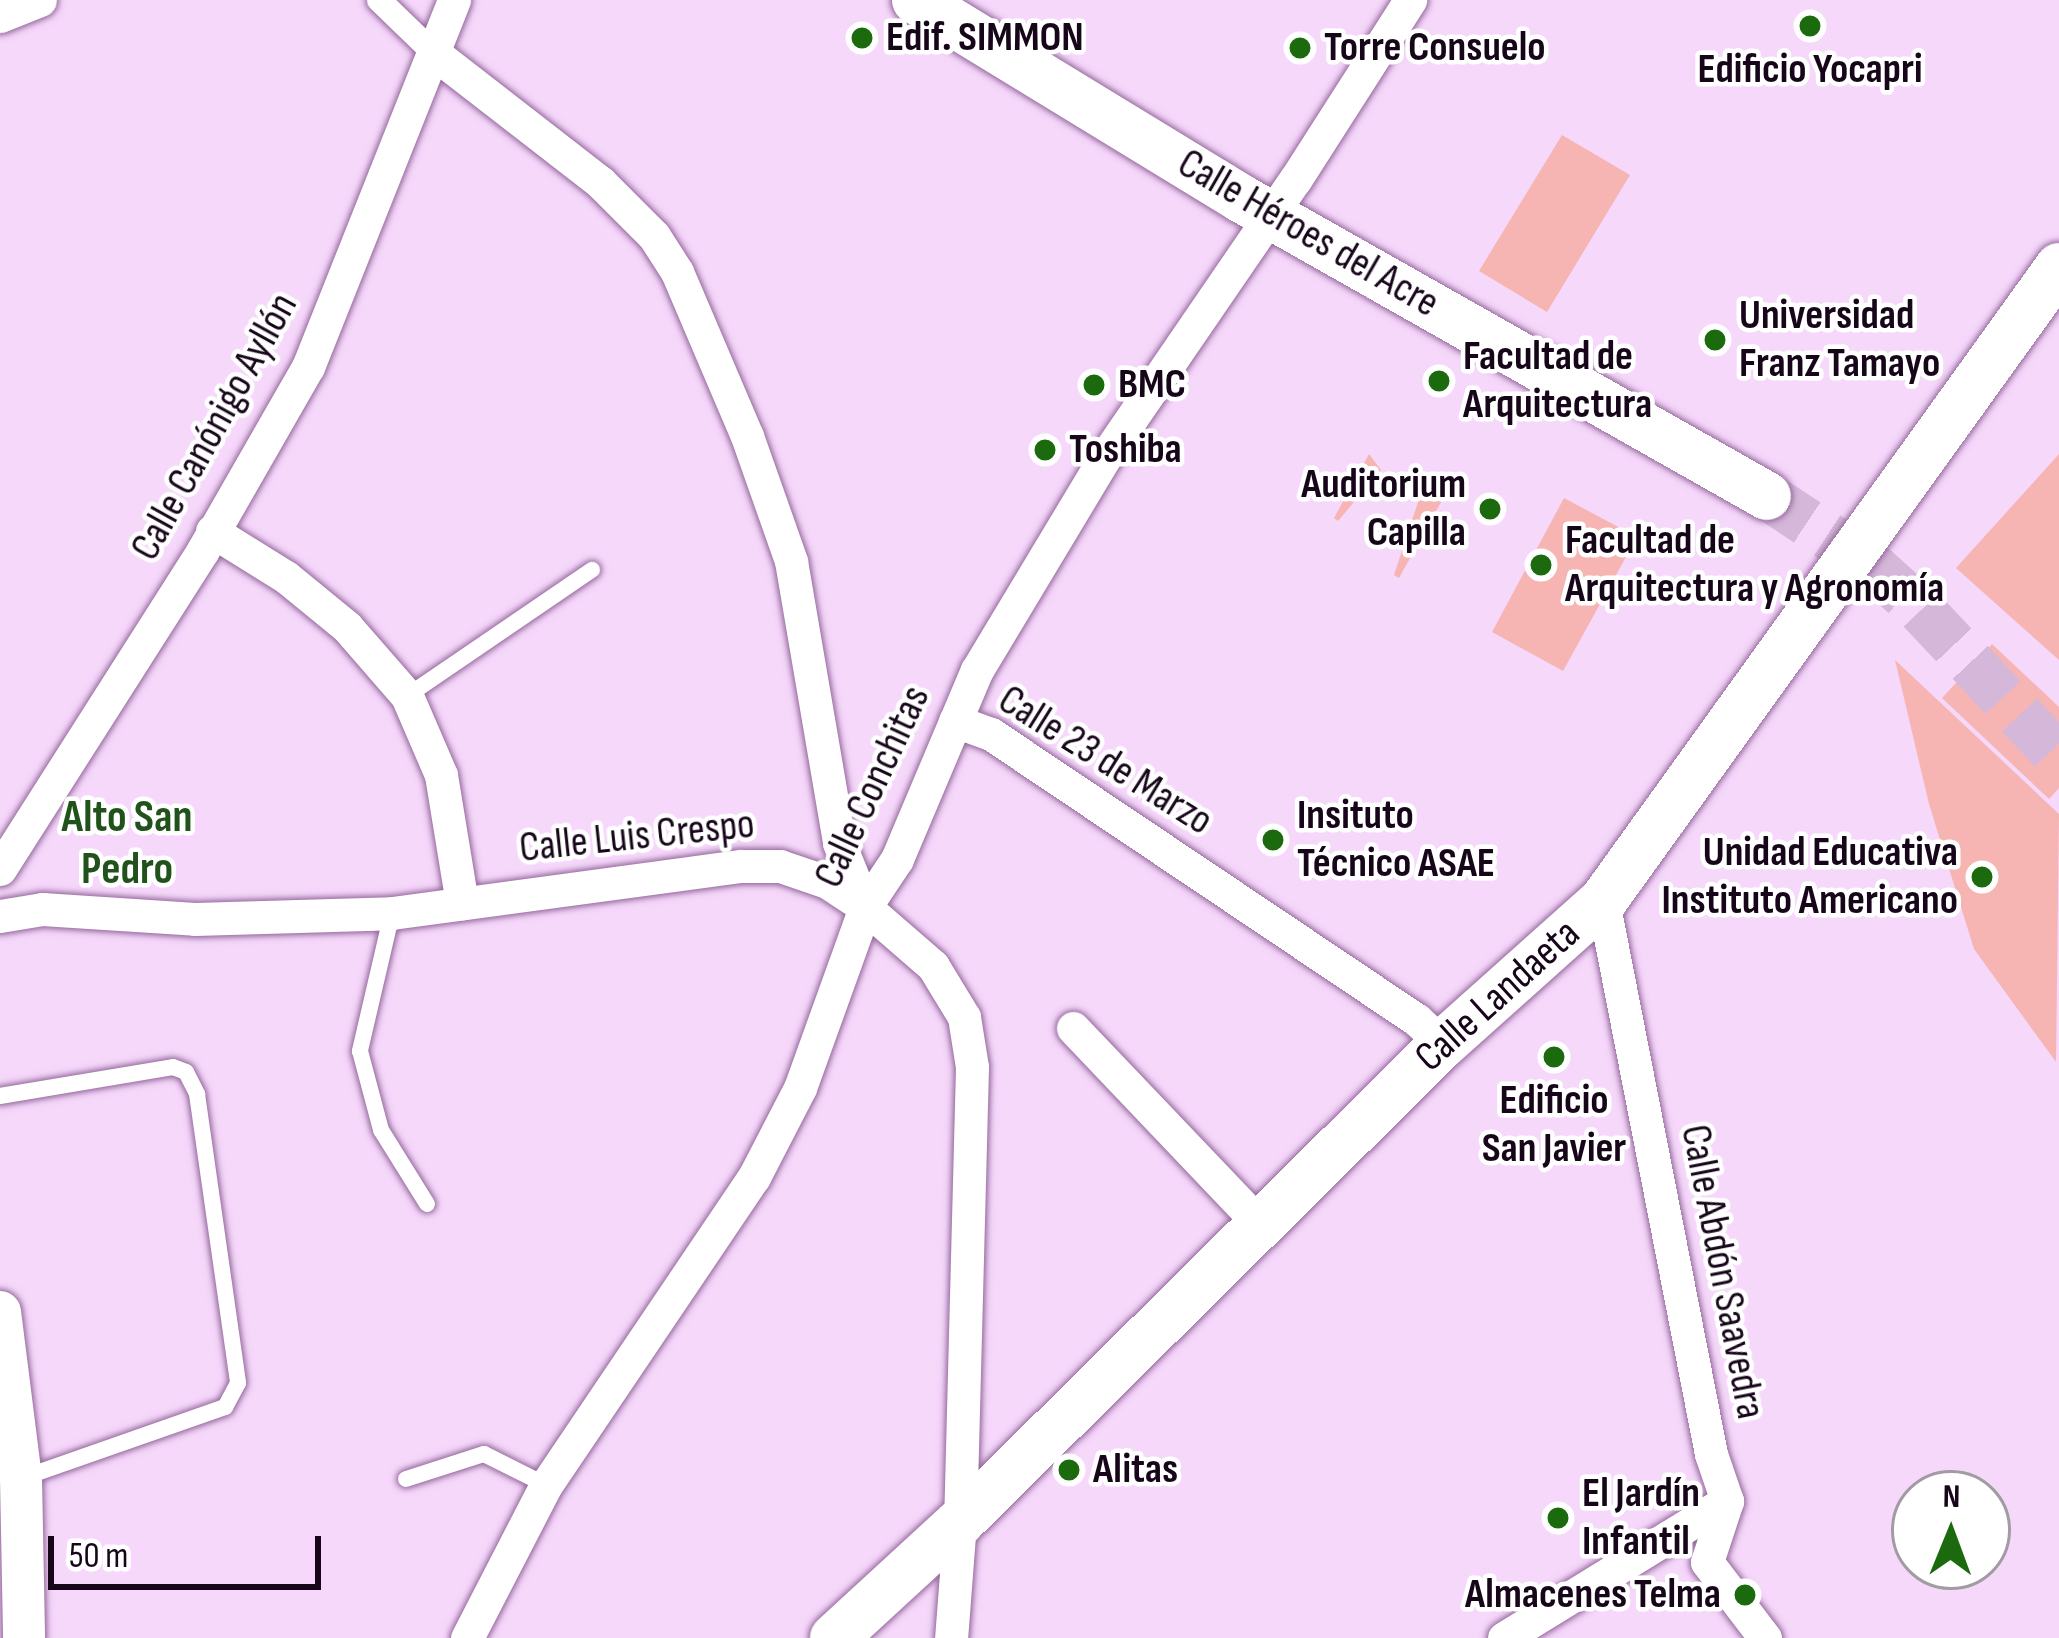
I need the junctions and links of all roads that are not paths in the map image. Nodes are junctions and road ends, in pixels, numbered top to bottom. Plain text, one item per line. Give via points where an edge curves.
1 (40, 0) edge
2 (379, 0) edge
3 (454, 0) edge
4 (1410, 0) edge
5 (933, 4) edge
6 (0, 16) edge
7 (435, 54) junction
8 (1271, 214) junction
9 (2059, 267) edge
10 (1767, 496) tunnel mouth
11 (212, 531) junction
12 (592, 570) dead end
13 (406, 695) junction
14 (955, 721) junction
15 (0, 868) edge
16 (1604, 901) junction
17 (462, 903) junction
18 (865, 907) junction
19 (392, 914) junction
20 (0, 916) edge
21 (1073, 1028) dead end
22 (1443, 1044) junction
23 (0, 1096) edge
24 (428, 1204) dead end
25 (1258, 1223) junction
26 (0, 1312) edge
27 (21, 1478) junction
28 (406, 1479) dead end
29 (545, 1485) junction
30 (1726, 1501) junction
31 (960, 1522) junction
32 (24, 1638) edge
33 (467, 1638) edge
34 (834, 1638) edge
35 (951, 1638) edge
36 (1504, 1638) edge
37 (1765, 1638) edge

1 - 6 street
2 - 7 street
3 - 7 street, Calle Canónigo Ayllón
4 - 8 street, Calle Conchitas
5 - 8 main road, Calle Héroes del Acre
7 - 11 street, Calle Canónigo Ayllón via 308,367
7 - 18 street via 600,182 654,236 685,288 791,561 839,843
8 - 10 main road, Calle Héroes del Acre
8 - 14 street, Calle Conchitas via 1105,457 977,670
9 - 16 main road, Calle Landaeta
11 - 13 street via 347,627
11 - 15 street, Calle Canónigo Ayllón
12 - 13 lane
13 - 17 street via 441,775
14 - 18 street, Calle Conchitas via 897,859
14 - 22 street, Calle 23 de Marzo via 991,734
16 - 22 main road, Calle Landaeta
16 - 30 street, Calle Abdón Saavedra
17 - 18 street, Calle Luis Crespo via 780,866
17 - 19 street, Calle Luis Crespo
18 - 29 street, Calle Conchitas via 800,1088 754,1177
18 - 31 street, Calle Luis Crespo via 933,966 964,1017 972,1067
19 - 20 street, Calle Luis Crespo via 195,919 42,908
19 - 24 lane via 360,1051 381,1130
21 - 25 street
22 - 25 main road, Calle Landaeta
23 - 27 lane via 173,1067 186,1072 197,1094 238,1383 225,1407
25 - 31 main road, Calle Landaeta
26 - 27 street
27 - 32 street
28 - 29 lane via 484,1454
29 - 33 street, Calle Conchitas
30 - 36 street
30 - 37 street via 1707,1562
31 - 34 main road, Calle Landaeta
31 - 35 street, Calle Luis Crespo

